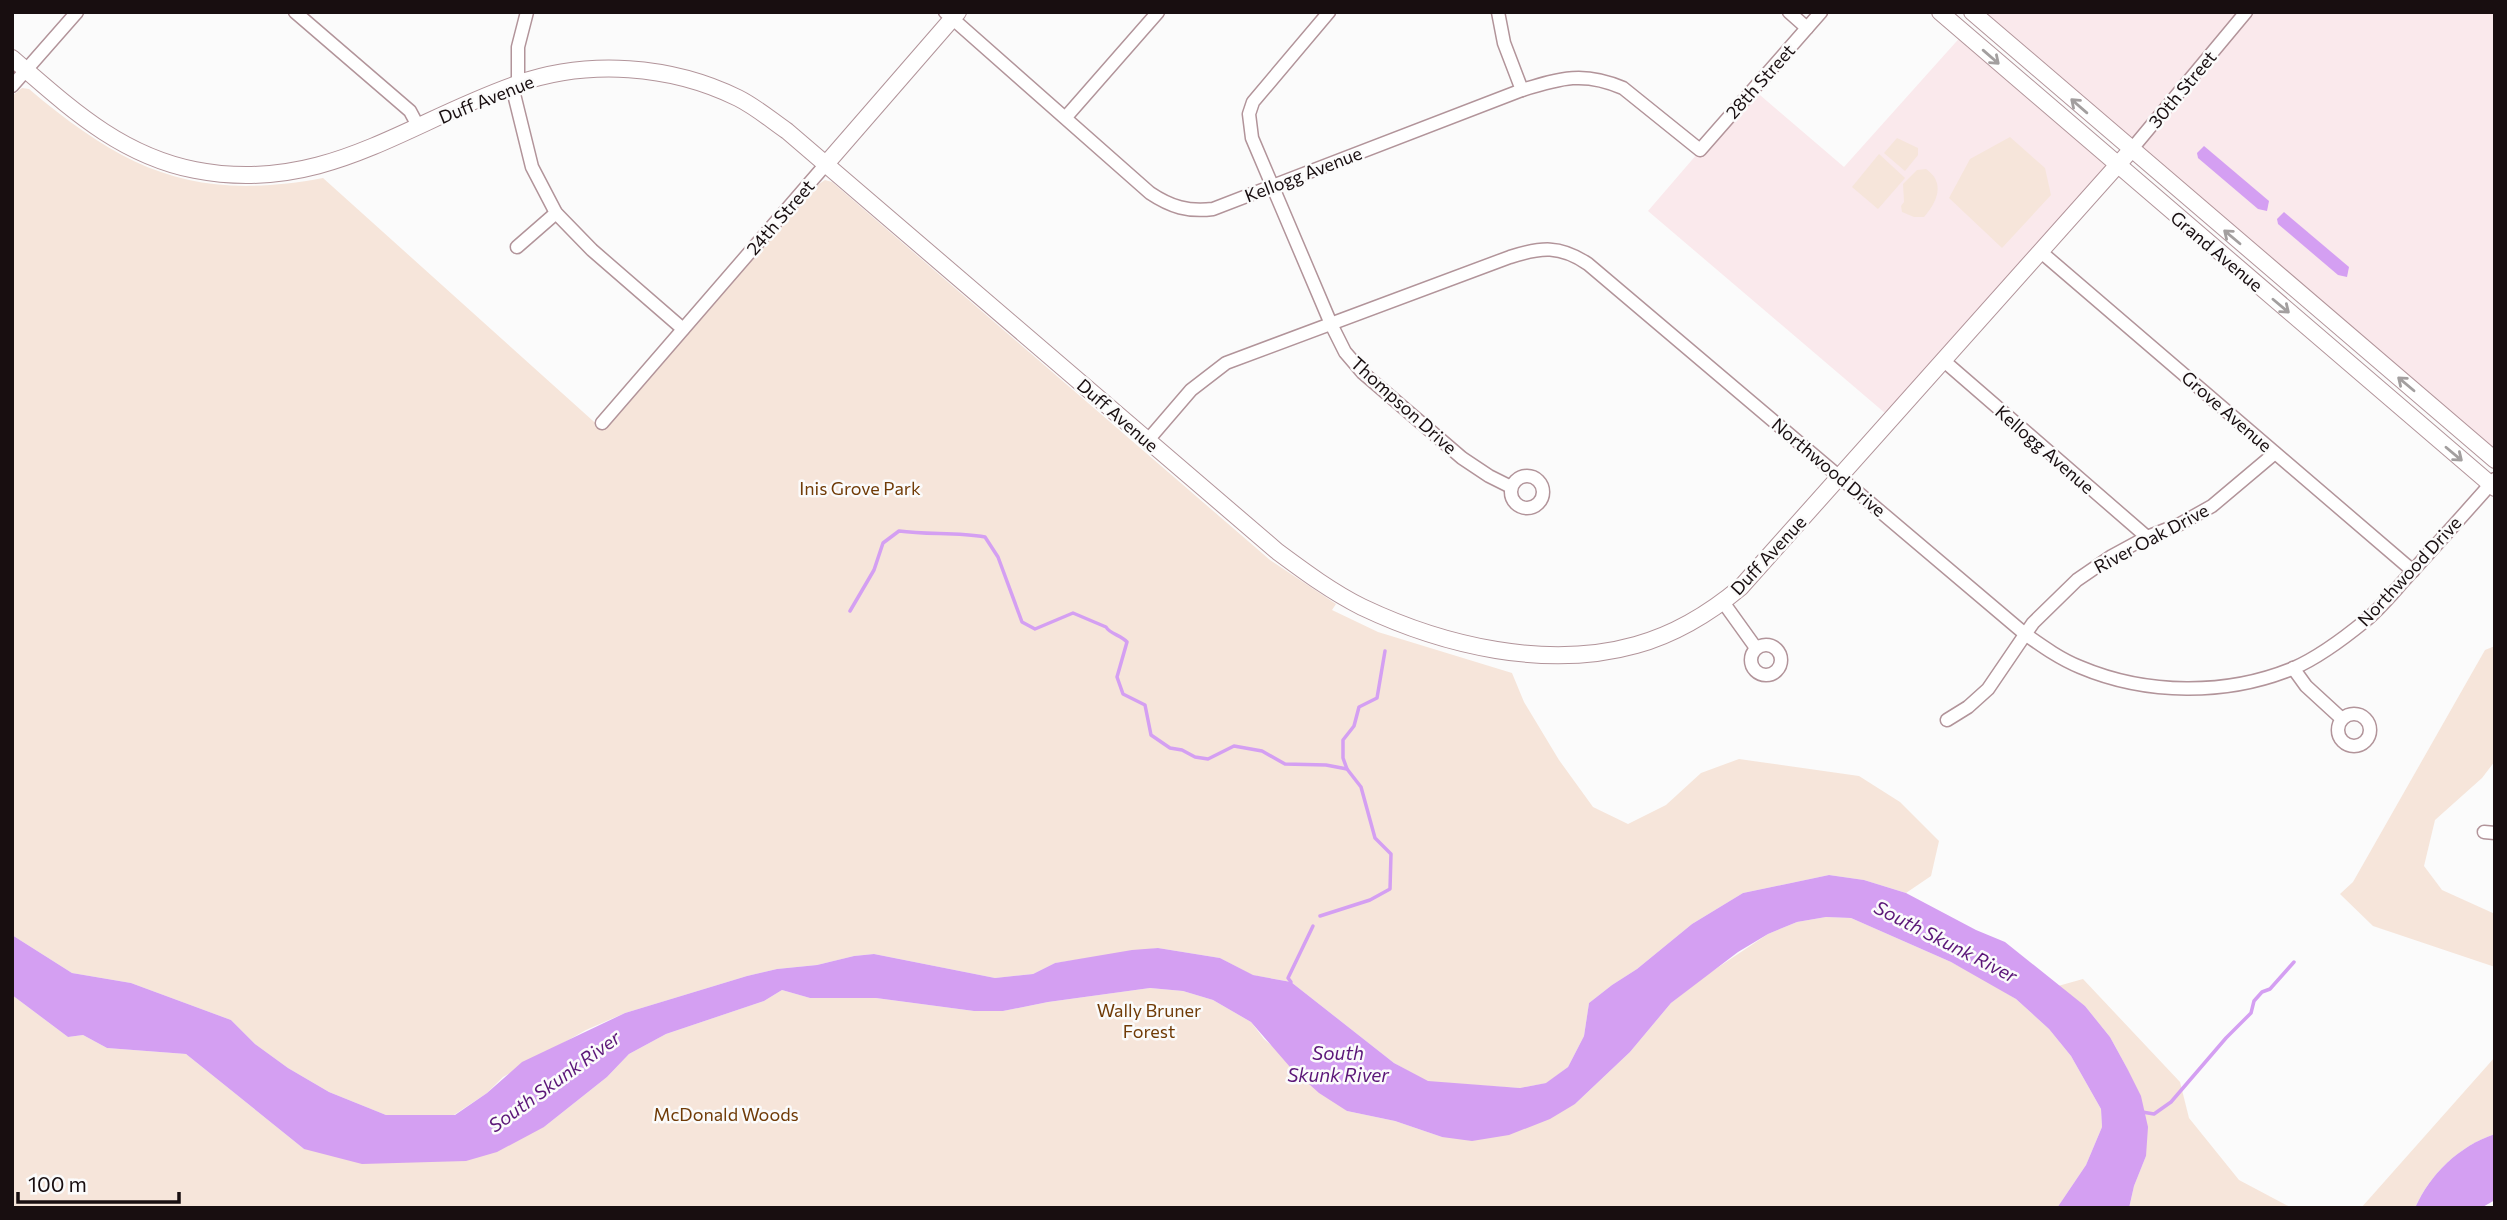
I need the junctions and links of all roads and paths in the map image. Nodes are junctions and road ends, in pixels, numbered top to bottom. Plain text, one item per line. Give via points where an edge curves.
1 (77, 12) edge
2 (527, 12) edge
3 (1158, 12) edge
4 (1329, 12) edge
5 (1498, 12) edge
6 (1789, 12) edge
7 (1821, 12) edge
8 (1940, 12) edge
9 (1972, 12) edge
10 (2246, 12) edge
11 (301, 14) edge
12 (952, 14) edge
13 (1807, 28) junction
14 (12, 58) edge
15 (26, 70) junction
16 (515, 85) junction
17 (12, 86) edge
18 (1522, 90) junction
19 (1066, 117) junction
20 (418, 126) junction
21 (1700, 150) joint
22 (2131, 150) junction
23 (826, 164) junction
24 (2118, 166) junction
25 (1272, 185) junction
26 (556, 213) junction
27 (517, 247) dead end
28 (2041, 252) junction
29 (1331, 324) junction
30 (683, 329) junction
31 (1944, 361) junction
32 (602, 423) dead end
33 (1148, 440) junction
34 (2275, 453) junction
35 (2495, 460) edge
36 (1840, 476) junction
37 (2493, 484) edge
38 (1511, 487) dead end
39 (2147, 537) junction
40 (2413, 570) junction
41 (1723, 602) junction
42 (2025, 634) junction
43 (1756, 648) dead end
44 (2293, 668) junction
45 (2342, 719) dead end
46 (1947, 720) dead end

1 - 15 street
2 - 16 street
3 - 19 street
4 - 25 street, Thompson Drive via 1253,102 1249,114 1252,138
5 - 18 street
6 - 13 street
7 - 13 street, 28th Street
8 -> 24 main road, Grand Avenue
22 -> 9 main road, Grand Avenue
10 - 22 street, 30th Street
11 - 20 street via 410,111
12 - 19 street, Kellogg Avenue
12 - 23 main road, 24th Street
13 - 21 street, 28th Street
14 - 15 main road, Duff Avenue
15 - 17 street
15 - 20 main road, Duff Avenue via 114,140 193,170 273,174 314,168
16 - 20 main road, Duff Avenue
16 - 23 main road, Duff Avenue via 603,68 671,76 740,99
16 - 26 street via 532,167
18 - 21 street, Kellogg Avenue via 1578,76 1608,81 1635,96
18 - 25 street, Kellogg Avenue
19 - 25 street, Kellogg Avenue via 1150,192 1180,209 1213,209
22 - 24 main road, 30th Street
35 -> 22 main road, Grand Avenue
23 - 30 street, 24th Street
23 - 33 main road, Duff Avenue
24 - 28 main road, Duff Avenue
24 -> 37 main road, Grand Avenue
25 - 29 street, Thompson Drive
26 - 27 street
26 - 30 street
28 - 31 main road, Duff Avenue
28 - 34 street, Grove Avenue
29 - 33 street, Northwood Drive via 1226,363 1191,390
29 - 36 street, Northwood Drive via 1529,251 1563,250 1595,269
29 - 38 street, Thompson Drive via 1345,352 1363,373 1462,458
30 - 32 street, 24th Street
31 - 36 main road, Duff Avenue
31 - 39 street, Kellogg Avenue
33 - 41 main road, Duff Avenue via 1319,582 1386,617 1475,646 1530,653 1612,651 1670,633
34 - 39 street, River Oak Drive via 2212,506
34 - 40 street, Grove Avenue
36 - 41 main road, Duff Avenue
36 - 42 street, Northwood Drive
37 - 40 street, Northwood Drive
39 - 42 street, River Oak Drive via 2077,580
40 - 44 street, Northwood Drive via 2367,620
41 - 43 street
42 - 44 street, Northwood Drive via 2079,667 2151,686 2217,687
42 - 46 street, River Oak Drive via 1988,688
44 - 45 street

